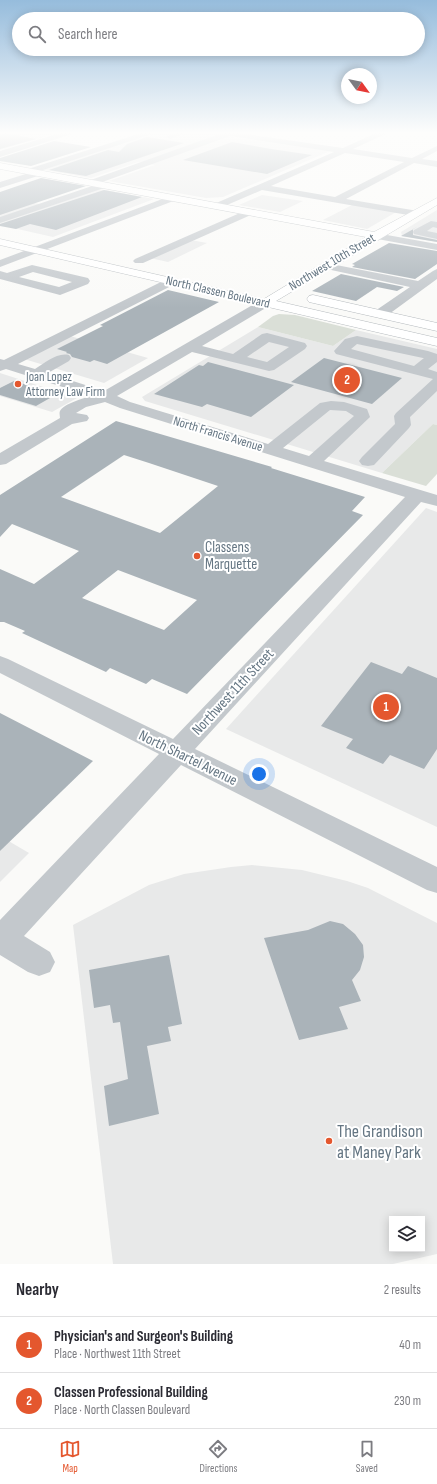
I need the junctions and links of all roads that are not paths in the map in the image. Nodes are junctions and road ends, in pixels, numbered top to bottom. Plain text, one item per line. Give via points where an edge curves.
1 (89, 190) edge
2 (130, 190) edge
3 (254, 190) edge
4 (278, 190) edge
5 (355, 190) edge
6 (173, 198) junction
7 (336, 200) junction
8 (436, 202) edge
9 (218, 206) junction
10 (249, 212) junction
11 (414, 213) junction
12 (404, 219) junction
13 (0, 220) edge
14 (435, 223) edge
15 (376, 236) junction
16 (437, 236) edge
17 (0, 242) edge
18 (55, 243) junction
19 (36, 244) junction
20 (437, 247) edge
21 (78, 248) dead end
22 (0, 254) edge
23 (17, 258) junction
24 (135, 260) joint
25 (0, 264) edge
26 (161, 266) dead end
27 (326, 266) junction
28 (437, 273) edge
29 (4, 276) edge
30 (171, 282) junction
31 (420, 285) junction
32 (267, 289) dead end
33 (282, 292) junction
34 (265, 303) junction
35 (380, 314) junction
36 (437, 327) edge
37 (437, 342) edge
38 (189, 347) junction
39 (64, 358) dead end
40 (235, 359) dead end
41 (2, 365) edge
42 (417, 371) junction
43 (36, 374) junction
44 (437, 376) edge
45 (437, 383) edge
46 (105, 397) junction
47 (271, 450) junction
48 (0, 460) edge
49 (368, 461) dead end
50 (312, 463) junction
51 (427, 498) edge
52 (2, 665) edge
53 (177, 753) junction
54 (437, 881) edge
55 (1, 940) edge
56 (39, 962) dead end

1 - 13 street
2 - 6 main road
3 - 9 street
4 - 7 street
5 - 7 street
6 - 9 main road
6 - 18 street
7 - 11 street
8 - 11 main road, Northwest 10th Street
9 - 10 main road
10 - 15 main road
10 - 24 street
11 - 12 main road, Northwest 10th Street
12 - 14 street
12 - 15 main road, Northwest 10th Street
14 - 16 street via 418,232
15 - 20 street
15 - 27 main road, Northwest 10th Street
17 - 19 main road, North Classen Boulevard
18 - 19 main road, North Classen Boulevard
18 - 21 main road, North Classen Boulevard
19 - 23 street
19 - 30 main road, North Classen Boulevard
22 - 23 street
23 - 25 street
24 - 26 main road, North Classen Boulevard
27 - 31 street
27 - 33 main road, Northwest 10th Street
28 - 31 street
29 - 29 street via 60,291 84,281 32,268
30 - 34 main road, North Classen Boulevard
30 - 41 street
31 - 35 street
32 - 33 main road, North Classen Boulevard
33 - 34 main road, Northwest 10th Street
33 - 35 main road, North Classen Boulevard
34 - 37 main road, North Classen Boulevard
34 - 38 street, Northwest 10th Street
35 - 36 main road, North Classen Boulevard
38 - 40 street
38 - 46 street, Northwest 10th Street
39 - 43 street
41 - 43 street, North Francis Avenue
42 - 42 street via 433,358 357,340 350,342 341,351
42 - 44 street
43 - 46 street, North Francis Avenue
45 - 49 street via 423,404 402,416 403,425
46 - 47 street, North Francis Avenue
46 - 48 street, Northwest 10th Street via 98,410 87,416 68,420
47 - 50 street, North Francis Avenue
47 - 50 street via 326,406 337,405 361,412 362,417
50 - 51 street, North Francis Avenue
51 - 53 street, Northwest 11th Street
52 - 53 street, North Shartel Avenue
53 - 54 street, North Shartel Avenue
53 - 55 street, Northwest 11th Street
55 - 56 street

